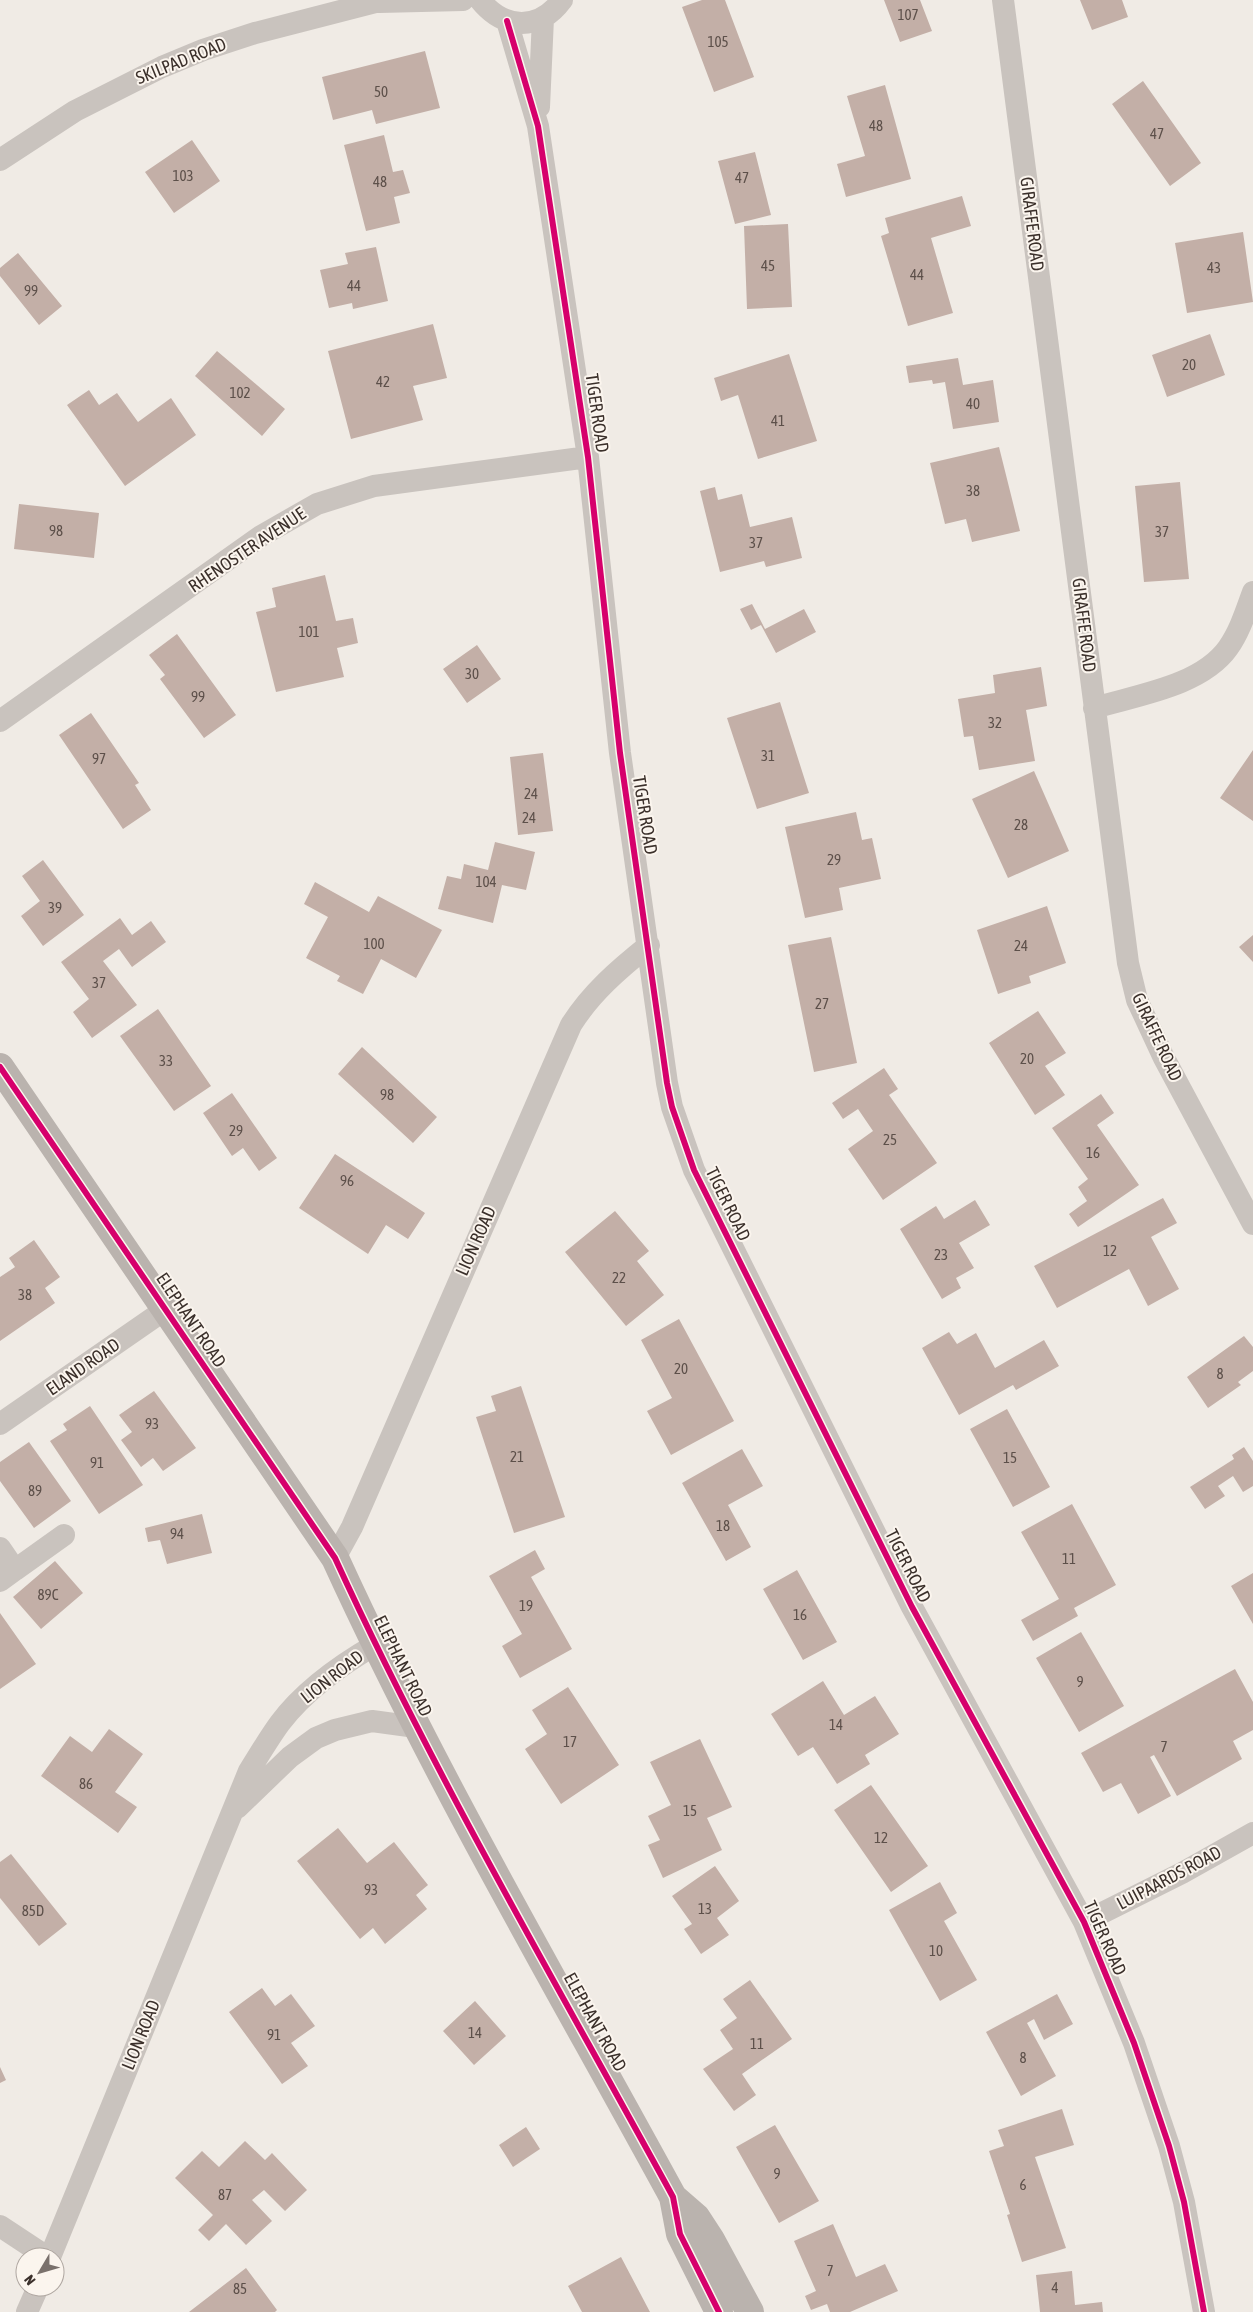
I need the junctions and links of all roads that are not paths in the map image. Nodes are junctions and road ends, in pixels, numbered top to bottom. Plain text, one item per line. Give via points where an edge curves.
1 (463, 0) edge
2 (480, 0) edge
3 (562, 0) edge
4 (1003, 0) edge
5 (381, 1) edge
6 (543, 18) junction
7 (507, 21) junction
8 (538, 126) junction
9 (0, 160) edge
10 (588, 458) junction
11 (1253, 592) edge
12 (1094, 708) junction
13 (0, 721) edge
14 (649, 945) junction
15 (0, 1067) edge
16 (1253, 1224) edge
17 (166, 1309) junction
18 (0, 1424) edge
19 (64, 1535) dead end
20 (0, 1548) edge
21 (335, 1558) junction
22 (8, 1575) edge
23 (375, 1645) junction
24 (416, 1727) junction
25 (231, 1813) junction
26 (1253, 1833) edge
27 (1084, 1922) junction
28 (673, 2196) junction
29 (0, 2226) edge
30 (33, 2247) edge
31 (53, 2247) edge
32 (730, 2274) junction
33 (706, 2287) junction
34 (34, 2297) edge
35 (27, 2312) edge
36 (719, 2312) edge
37 (750, 2312) edge
38 (1204, 2312) edge

1 - 5 street, SKILPAD ROAD
2 - 7 street
3 - 6 street
4 - 12 street, GIRAFFE ROAD
5 - 9 street, SKILPAD ROAD via 255,33 203,50 75,110
6 - 7 street via 531,22
6 - 8 street, TIGER ROAD
7 - 8 street, TIGER ROAD
8 - 10 street, TIGER ROAD
10 - 13 street, RHENOSTER AVENUE via 374,486 317,504 261,536
10 - 14 street, TIGER ROAD via 620,753
11 - 12 street via 1228,648 1205,670 1182,682
12 - 16 street, GIRAFFE ROAD via 1128,963 1137,1000 1164,1058
14 - 21 street, LION ROAD via 596,992 571,1025 352,1527
14 - 27 street, TIGER ROAD via 672,1107 694,1170 912,1607
15 - 17 street, ELEPHANT ROAD
17 - 18 street, ELAND ROAD
17 - 21 street, ELEPHANT ROAD
19 - 22 street
20 - 22 street
21 - 23 street, ELEPHANT ROAD
23 - 24 street, ELEPHANT ROAD
23 - 25 street, LION ROAD via 344,1663 280,1722 249,1771
24 - 25 street, LION ROAD via 372,1721 316,1738 290,1757
24 - 28 street, ELEPHANT ROAD
25 - 31 street, LION ROAD
26 - 27 street, LUIPAARDS ROAD
27 - 38 street, TIGER ROAD via 1134,2043 1169,2146 1184,2202
28 - 32 street, ELEPHANT ROAD via 696,2217
28 - 33 street, ELEPHANT ROAD via 680,2234
29 - 30 street
32 - 33 street
32 - 37 street, ELEPHANT ROAD
33 - 36 street, ELEPHANT ROAD
34 - 35 street

